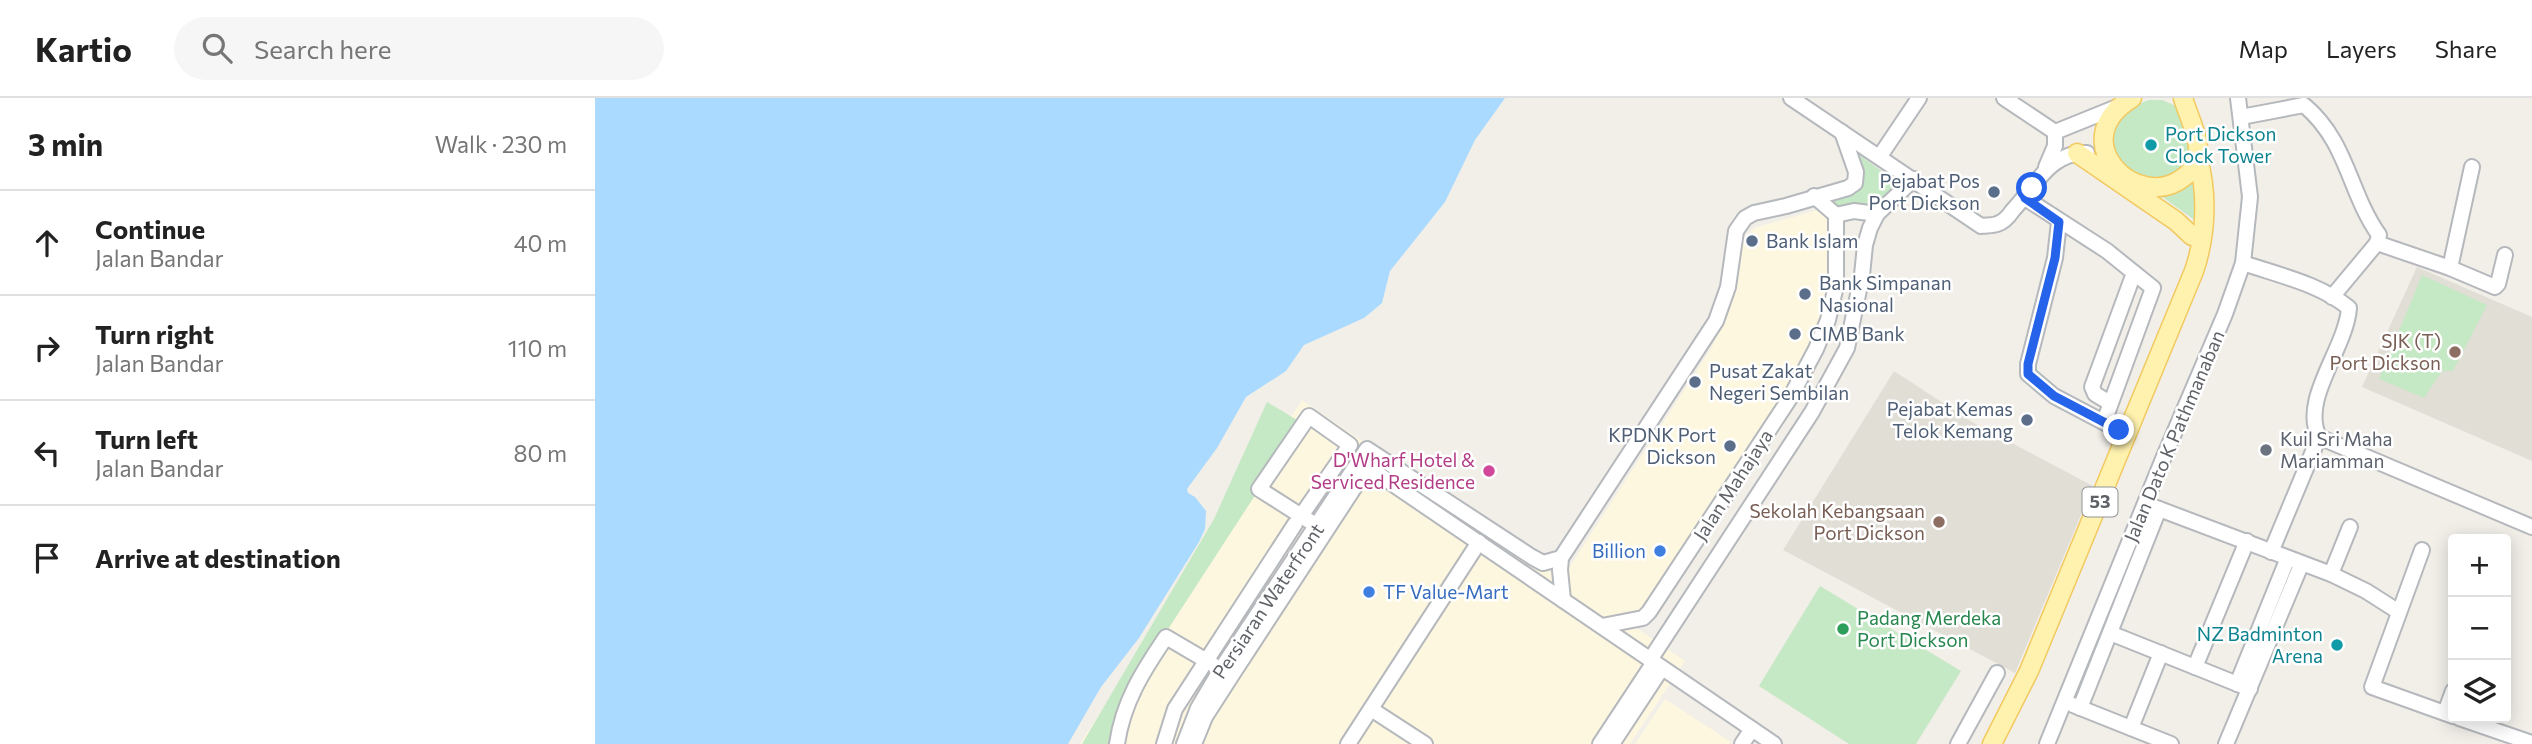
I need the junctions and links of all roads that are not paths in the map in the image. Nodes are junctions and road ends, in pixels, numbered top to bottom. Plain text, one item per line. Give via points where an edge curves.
1 (1791, 98) edge
2 (1919, 98) edge
3 (2004, 98) edge
4 (2172, 98) edge
5 (2232, 98) edge
6 (2238, 98) edge
7 (2124, 103) edge
8 (2185, 105) edge
9 (2241, 117) junction
10 (1842, 132) junction
11 (2055, 132) junction
12 (2077, 153) junction
13 (1879, 156) junction
14 (2198, 159) junction
15 (2112, 166) junction
16 (2472, 167) dead end
17 (2044, 171) junction
18 (1914, 179) junction
19 (2137, 185) junction
20 (1814, 196) junction
21 (2025, 198) junction
22 (1877, 214) junction
23 (1836, 215) junction
24 (2059, 222) junction
25 (2192, 236) junction
26 (2377, 243) junction
27 (2505, 255) dead end
28 (2199, 257) junction
29 (2243, 263) junction
30 (2451, 268) junction
31 (2134, 273) junction
32 (2332, 296) junction
33 (1790, 398) junction
34 (2111, 402) junction
35 (1812, 412) junction
36 (2104, 422) junction
37 (2128, 435) junction
38 (2319, 437) junction
39 (1368, 461) junction
40 (1254, 497) dead end
41 (2152, 506) junction
42 (1298, 520) junction
43 (2350, 527) dead end
44 (2532, 527) edge
45 (1318, 531) junction
46 (2246, 541) junction
47 (1479, 542) junction
48 (2422, 550) dead end
49 (2271, 552) junction
50 (1561, 558) junction
51 (2287, 559) junction
52 (2301, 565) junction
53 (2331, 574) junction
54 (1563, 600) junction
55 (2399, 612) junction
56 (1236, 613) junction
57 (1602, 626) junction
58 (1256, 627) junction
59 (2110, 633) junction
60 (2161, 653) junction
61 (1205, 660) junction
62 (1656, 663) junction
63 (2195, 667) junction
64 (1226, 672) junction
65 (1997, 673) dead end
66 (2243, 686) junction
67 (2065, 701) junction
68 (2080, 708) junction
69 (1371, 709) junction
70 (2448, 713) edge
71 (2478, 723) edge
72 (2131, 728) junction
73 (1752, 729) junction
74 (2530, 740) edge
75 (1117, 744) edge
76 (1164, 744) edge
77 (1184, 744) edge
78 (1194, 744) edge
79 (1348, 744) edge
80 (1425, 744) edge
81 (1600, 744) edge
82 (1612, 744) edge
83 (1742, 744) edge
84 (1774, 744) edge
85 (1958, 744) edge
86 (1993, 744) edge
87 (2047, 744) edge
88 (2171, 744) edge
89 (2226, 744) edge

1 - 10 street
2 - 13 street
3 - 11 street
4 - 8 main road
5 - 9 street, Jalan Dato K Pathmanaban
6 - 9 street, Jalan Dato K Pathmanaban
7 - 11 street
7 - 15 main road via 2109,116 2103,134
8 - 14 main road
9 - 26 street via 2304,105 2315,114 2337,144 2379,235
9 - 29 street, Jalan Dato K Pathmanaban via 2250,197
10 - 13 street
10 - 20 street via 1856,180 1848,188
11 - 17 street via 2055,146
12 - 15 street via 2093,155
12 - 17 street via 2067,154
12 - 25 main road
13 - 18 street
14 - 19 main road via 2177,183
14 - 28 main road, 53 via 2204,220
15 - 19 main road
16 - 30 street
17 - 21 street
18 - 21 street via 1980,226 1999,224
18 - 22 street
19 - 25 main road via 2180,217
20 - 23 street
20 - 50 street via 1754,213 1739,224 1728,288 1716,321
21 - 24 street
22 - 23 street via 1853,211
22 - 35 street via 1865,245 1847,348
23 - 33 street, Jalan Mahajaya via 1836,286 1828,320
24 - 31 street
24 - 36 street via 2028,374 2054,396
25 - 28 main road
26 - 30 street
26 - 32 street
27 - 30 street via 2495,287
28 - 37 main road, 53
29 - 32 street
29 - 41 street, Jalan Dato K Pathmanaban
31 - 34 street via 2153,288
31 - 34 street via 2092,387 2095,394
32 - 38 street via 2349,308 2316,403 2313,417
33 - 35 street
33 - 57 street, Jalan Mahajaya via 1649,612 1643,618
34 - 36 street
35 - 62 street
36 - 37 street
37 - 86 main road, 53 via 2025,682
38 - 44 street
38 - 49 street
39 - 45 street, Persiaran Waterfront
39 - 47 street
39 - 50 street via 1543,563
40 - 42 street
41 - 46 street
41 - 59 street
41 - 67 street, Jalan Dato K Pathmanaban
42 - 42 street via 1259,489 1309,416 1350,445
42 - 45 street
42 - 56 street
43 - 53 street
45 - 58 street, Persiaran Waterfront
46 - 49 street
46 - 63 street
47 - 54 street
47 - 69 street
48 - 55 street
49 - 51 street
50 - 54 street
51 - 52 street
51 - 66 street
52 - 53 street
52 - 66 street
53 - 55 street
54 - 57 street
55 - 70 street via 2372,687
56 - 58 street
56 - 61 street
57 - 62 street
58 - 64 street, Persiaran Waterfront
59 - 60 street
59 - 68 street
60 - 63 street
60 - 72 street
61 - 64 street
61 - 75 street, Persiaran Waterfront via 1166,637 1128,699
61 - 76 street via 1175,709
62 - 73 street
62 - 81 street
62 - 82 street
63 - 66 street
64 - 77 street, Persiaran Waterfront via 1198,708
64 - 78 street, Persiaran Waterfront
65 - 85 street
66 - 89 street
67 - 68 street
67 - 87 street, Jalan Dato K Pathmanaban
68 - 72 street
69 - 79 street
69 - 80 street
71 - 74 street
72 - 88 street
73 - 83 street
73 - 84 street

